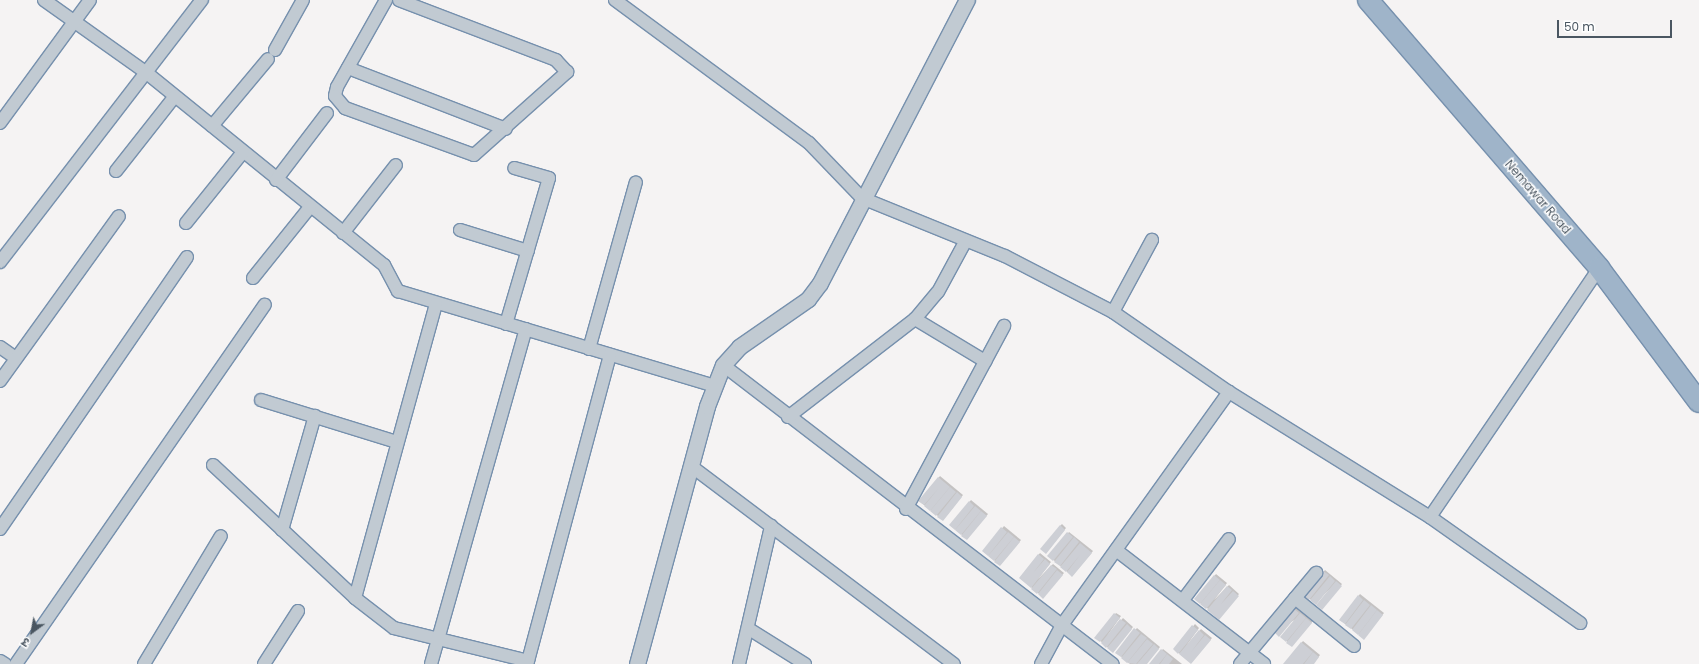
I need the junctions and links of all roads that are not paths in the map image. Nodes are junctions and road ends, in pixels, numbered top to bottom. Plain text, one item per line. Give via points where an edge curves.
1 (44, 0) edge
2 (90, 0) edge
3 (202, 0) edge
4 (303, 0) edge
5 (386, 0) edge
6 (399, 0) edge
7 (615, 0) edge
8 (967, 0) edge
9 (1368, 0) edge
10 (74, 21) junction
11 (348, 68) junction
12 (148, 74) junction
13 (175, 96) junction
14 (327, 113) dead end
15 (0, 123) edge
16 (212, 126) junction
17 (506, 129) junction
18 (243, 152) junction
19 (396, 165) dead end
20 (514, 168) dead end
21 (116, 171) dead end
22 (276, 180) junction
23 (636, 182) dead end
24 (862, 198) junction
25 (310, 207) junction
26 (119, 216) dead end
27 (186, 223) dead end
28 (460, 230) dead end
29 (343, 232) junction
30 (1152, 240) dead end
31 (965, 242) junction
32 (528, 251) junction
33 (187, 257) dead end
34 (0, 262) edge
35 (1599, 268) junction
36 (253, 278) dead end
37 (436, 304) junction
38 (264, 305) dead end
39 (1113, 312) junction
40 (916, 319) junction
41 (506, 324) junction
42 (1004, 326) dead end
43 (526, 329) junction
44 (0, 347) edge
45 (589, 349) junction
46 (610, 355) junction
47 (16, 358) junction
48 (985, 361) junction
49 (723, 365) junction
50 (0, 381) edge
51 (715, 386) junction
52 (1229, 392) junction
53 (261, 400) dead end
54 (1699, 402) edge
55 (315, 416) junction
56 (788, 417) junction
57 (397, 442) junction
58 (213, 465) dead end
59 (691, 466) junction
60 (906, 508) junction
61 (1430, 517) junction
62 (770, 526) junction
63 (0, 529) edge
64 (282, 530) junction
65 (221, 536) dead end
66 (1230, 539) dead end
67 (1116, 550) junction
68 (1316, 573) dead end
69 (355, 598) junction
70 (1295, 598) junction
71 (1183, 600) junction
72 (298, 611) dead end
73 (1580, 623) dead end
74 (1062, 625) junction
75 (749, 629) junction
76 (440, 641) junction
77 (1354, 646) dead end
78 (1251, 653) junction
79 (0, 661) edge
80 (5, 664) edge
81 (16, 664) edge
82 (144, 664) edge
83 (264, 664) edge
84 (431, 664) edge
85 (637, 664) edge
86 (739, 664) edge
87 (805, 664) edge
88 (954, 664) edge
89 (1041, 664) edge
90 (1113, 664) edge
91 (1240, 664) edge
92 (1264, 664) edge

1 - 10 street
2 - 10 street
3 - 12 street
4 - 16 street via 272,54
5 - 11 street
6 - 17 street via 565,66 567,72 562,78
7 - 24 street via 809,143
8 - 24 street
9 - 35 highway, Nemawar Road
10 - 12 street
10 - 15 street
11 - 17 street
11 - 17 street via 335,96 345,108 474,155
12 - 13 street
12 - 34 street
13 - 16 street
13 - 21 street
14 - 22 street
16 - 18 street
18 - 22 street
18 - 27 street
19 - 29 street
20 - 32 street via 549,178
22 - 25 street
23 - 45 street
24 - 31 street
24 - 49 street via 808,299 739,347
25 - 29 street
25 - 36 street
26 - 47 street
28 - 32 street
29 - 37 street via 384,265 398,291
30 - 39 street
31 - 39 street via 1005,256
31 - 40 street via 938,292
32 - 41 street
33 - 63 street
35 - 54 highway, Nemawar Road
35 - 61 street
37 - 41 street
37 - 57 street
38 - 81 street
39 - 52 street
40 - 48 street
40 - 56 street
41 - 43 street
42 - 48 street
43 - 45 street
43 - 76 street
44 - 47 street
45 - 46 street
46 - 51 street
46 - 76 street via 528,661
47 - 50 street
48 - 60 street
49 - 51 street
49 - 56 street
51 - 59 street
52 - 61 street
52 - 67 street
53 - 55 street
55 - 57 street
55 - 64 street
56 - 60 street
57 - 69 street
58 - 64 street
59 - 62 street
59 - 85 street
60 - 74 street
61 - 73 street
62 - 75 street
62 - 88 street
64 - 69 street
65 - 82 street
66 - 71 street
67 - 71 street
67 - 74 street
68 - 70 street
69 - 76 street via 394,628
70 - 77 street
70 - 78 street
71 - 78 street
72 - 83 street
74 - 89 street
74 - 90 street
75 - 86 street
75 - 87 street
76 - 84 street
78 - 91 street
78 - 92 street
79 - 80 street

